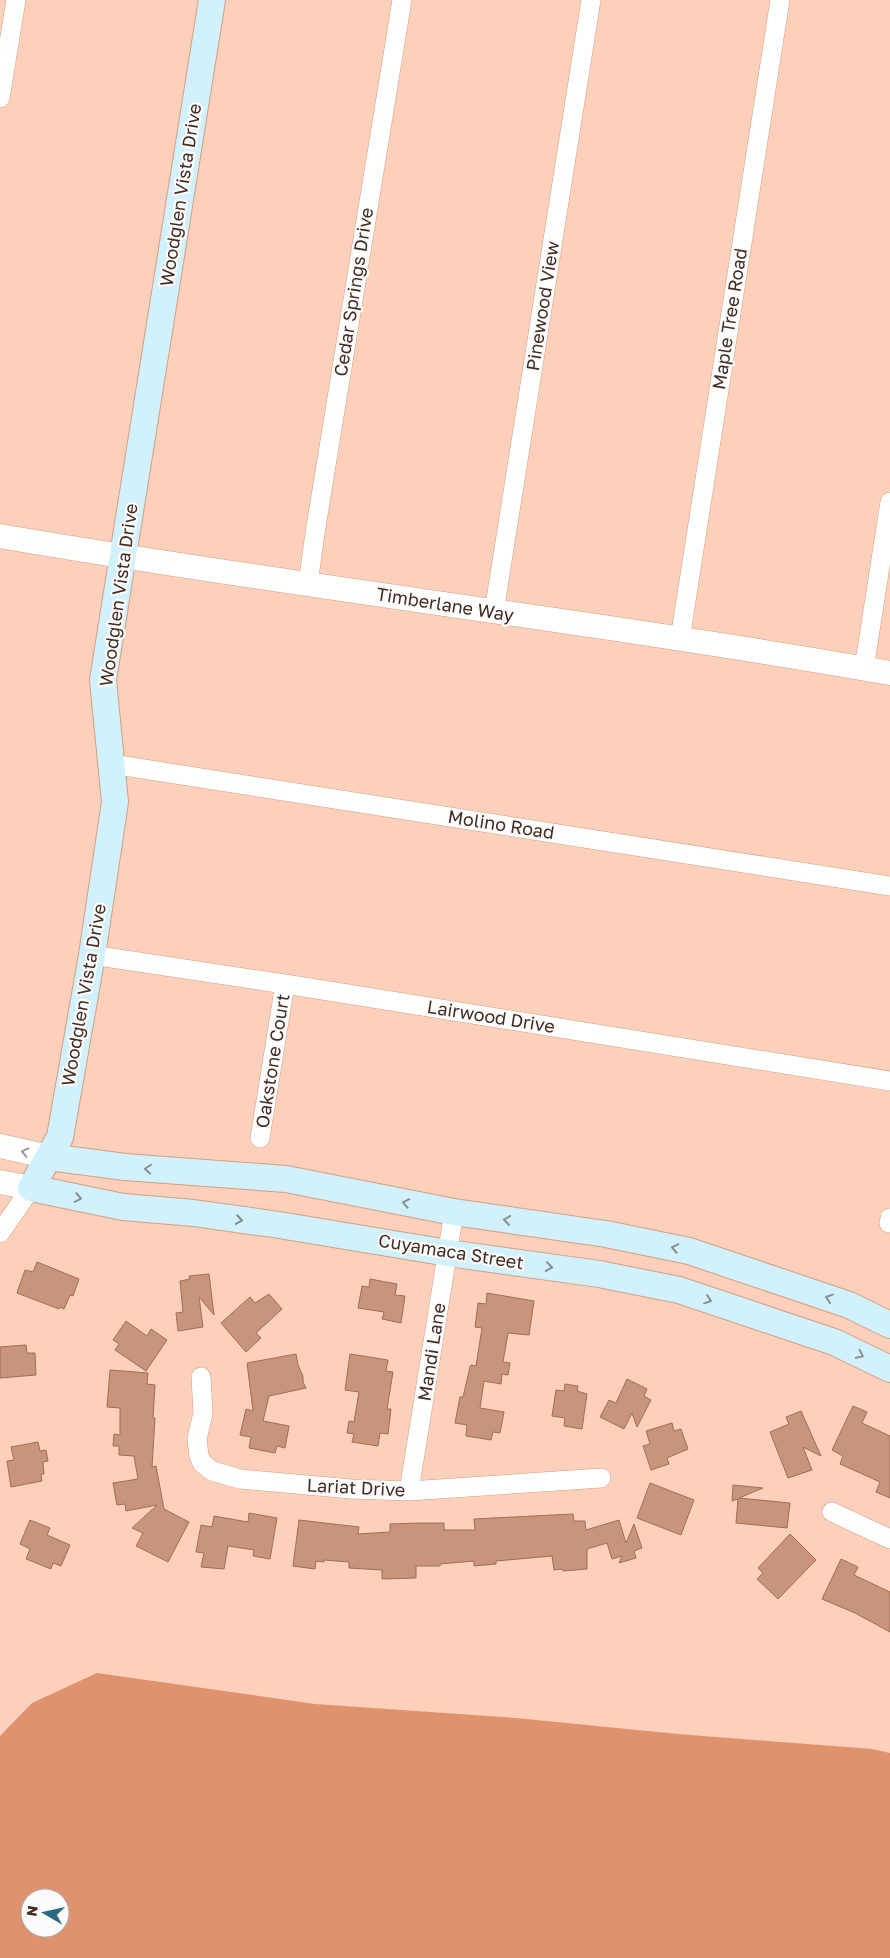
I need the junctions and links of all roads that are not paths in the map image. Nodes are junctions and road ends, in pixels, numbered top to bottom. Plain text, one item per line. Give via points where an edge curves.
1 (16, 0) edge
2 (212, 0) edge
3 (402, 0) edge
4 (591, 0) edge
5 (780, 0) edge
6 (0, 98) edge
7 (890, 502) edge
8 (0, 536) edge
9 (123, 557) junction
10 (308, 584) junction
11 (494, 612) junction
12 (680, 639) junction
13 (864, 669) junction
14 (890, 673) edge
15 (112, 764) junction
16 (890, 886) edge
17 (92, 955) junction
18 (285, 984) junction
19 (890, 1081) edge
20 (260, 1138) dead end
21 (0, 1146) edge
22 (50, 1157) junction
23 (0, 1182) edge
24 (31, 1188) junction
25 (454, 1212) junction
26 (0, 1233) edge
27 (448, 1253) junction
28 (890, 1324) edge
29 (890, 1369) edge
30 (201, 1377) dead end
31 (601, 1478) dead end
32 (409, 1491) junction
33 (832, 1512) dead end
34 (890, 1539) edge

1 - 6 street
2 - 9 main road, Woodglen Vista Drive
3 - 10 street, Cedar Springs Drive
4 - 11 street, Pinewood View
5 - 12 street, Maple Tree Road
7 - 13 street
8 - 9 street, Timberlane Way
9 - 10 street, Timberlane Way
9 - 15 main road, Woodglen Vista Drive via 103,680
10 - 11 street, Timberlane Way
11 - 12 street, Timberlane Way
12 - 13 street, Timberlane Way
13 - 14 street, Timberlane Way
15 - 16 street, Molino Road
15 - 17 main road, Woodglen Vista Drive via 115,802
17 - 18 street, Lairwood Drive
17 - 22 main road, Woodglen Vista Drive via 60,1137
18 - 19 street, Lairwood Drive
18 - 20 street, Oakstone Court
22 -> 21 street
22 - 24 main road, Woodglen Vista Drive
25 -> 22 main road via 286,1179 125,1167
23 - 24 street, Cuyamaca Street
24 - 26 street, Woodglen Vista Drive
24 -> 27 main road, Cuyamaca Street via 123,1207 260,1222
25 - 27 street, Mandi Lane
28 -> 25 main road via 849,1305 689,1251 606,1234
27 -> 29 main road, Cuyamaca Street via 599,1274 679,1290 834,1342
27 - 32 street, Mandi Lane
30 - 32 street, Lariat Drive via 203,1413 197,1439 202,1463 212,1471 240,1479
31 - 32 street, Lariat Drive
33 - 34 street

